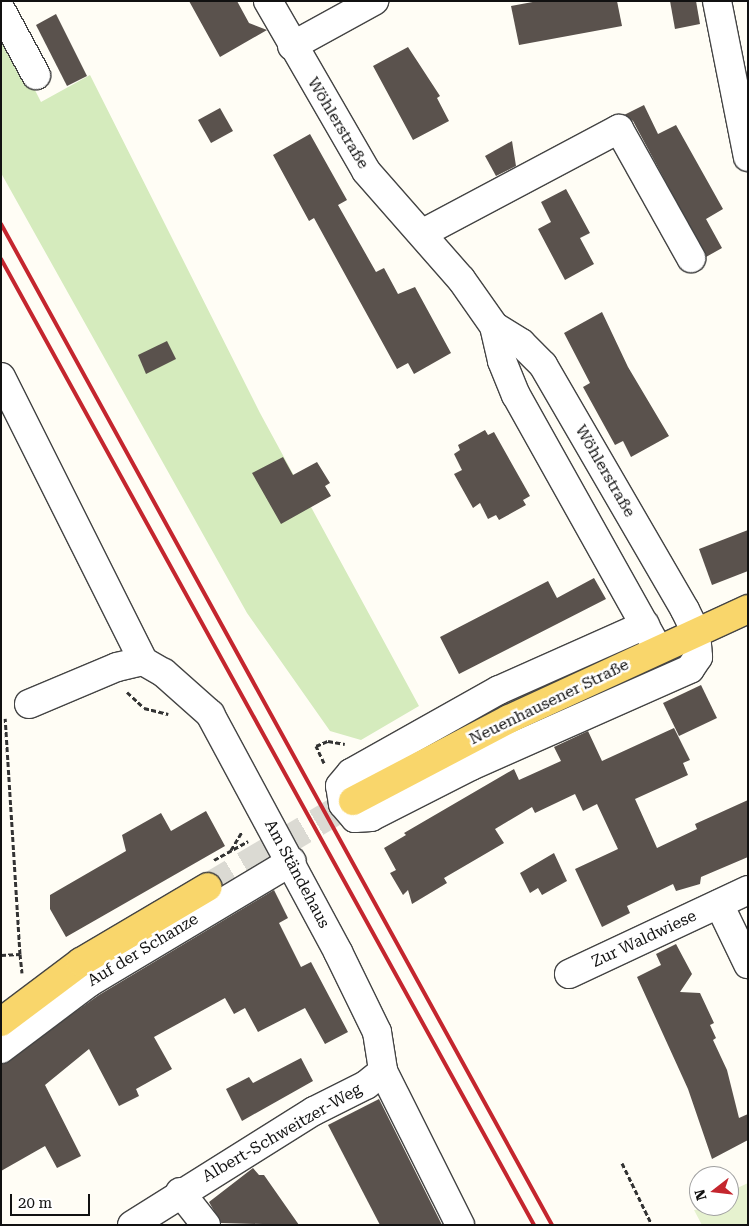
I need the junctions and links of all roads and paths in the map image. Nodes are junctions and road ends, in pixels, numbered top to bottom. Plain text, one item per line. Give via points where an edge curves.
1 (268, 1) edge
2 (374, 1) edge
3 (717, 1) edge
4 (1, 10) edge
5 (292, 46) junction
6 (36, 75) dead end
7 (748, 157) edge
8 (423, 233) junction
9 (691, 258) dead end
10 (494, 326) junction
11 (1, 377) edge
12 (748, 609) edge
13 (645, 625) junction
14 (696, 633) junction
15 (658, 649) junction
16 (143, 661) junction
17 (29, 704) dead end
18 (1, 713) edge
19 (316, 746) dead end
20 (320, 754) dead end
21 (353, 801) tunnel mouth
22 (243, 830) dead end
23 (230, 850) dead end
24 (292, 861) junction
25 (208, 887) tunnel mouth
26 (748, 890) edge
27 (719, 904) junction
28 (20, 954) junction
29 (1, 955) edge
30 (748, 964) edge
31 (569, 974) dead end
32 (22, 975) dead end
33 (1, 1022) edge
34 (1, 1049) edge
35 (382, 1071) junction
36 (622, 1163) dead end
37 (180, 1192) junction
38 (134, 1224) edge
39 (206, 1225) edge
40 (460, 1225) edge
41 (652, 1225) edge

1 - 5 street, Wöhlerstraße
2 - 5 street
3 - 7 street
4 - 6 street
5 - 8 street, Wöhlerstraße via 366,171
8 - 9 street via 619,129
8 - 10 street, Wöhlerstraße
10 - 13 street, Wöhlerstraße via 502,361 516,395
10 - 14 street, Wöhlerstraße via 521,343 544,365
11 - 16 street
12 - 14 main road, Neuenhausener Straße
13 - 14 street via 507,686 351,773 340,786 343,804 355,818 371,817 458,772 690,669 699,652
13 - 15 street, Wöhlerstraße
14 - 15 main road, Neuenhausener Straße
15 - 21 main road, Neuenhausener Straße via 483,732
16 - 17 street via 117,667
16 - 24 street, Am Ständehaus via 164,673 210,714
18 - 28 path via 4,713
19 - 20 path
22 - 23 path
24 - 34 street, Auf der Schanze via 90,982
24 - 35 street, Am Ständehaus via 377,1032
25 - 33 main road, Auf der Schanze via 81,962
26 - 27 street, Zur Waldwiese
27 - 30 street
27 - 31 street, Zur Waldwiese
28 - 29 path
28 - 32 path
35 - 37 street, Albert-Schweitzer-Weg via 366,1085
35 - 40 street, Am Ständehaus
36 - 41 path
37 - 38 street, Albert-Schweitzer-Weg
37 - 39 street

